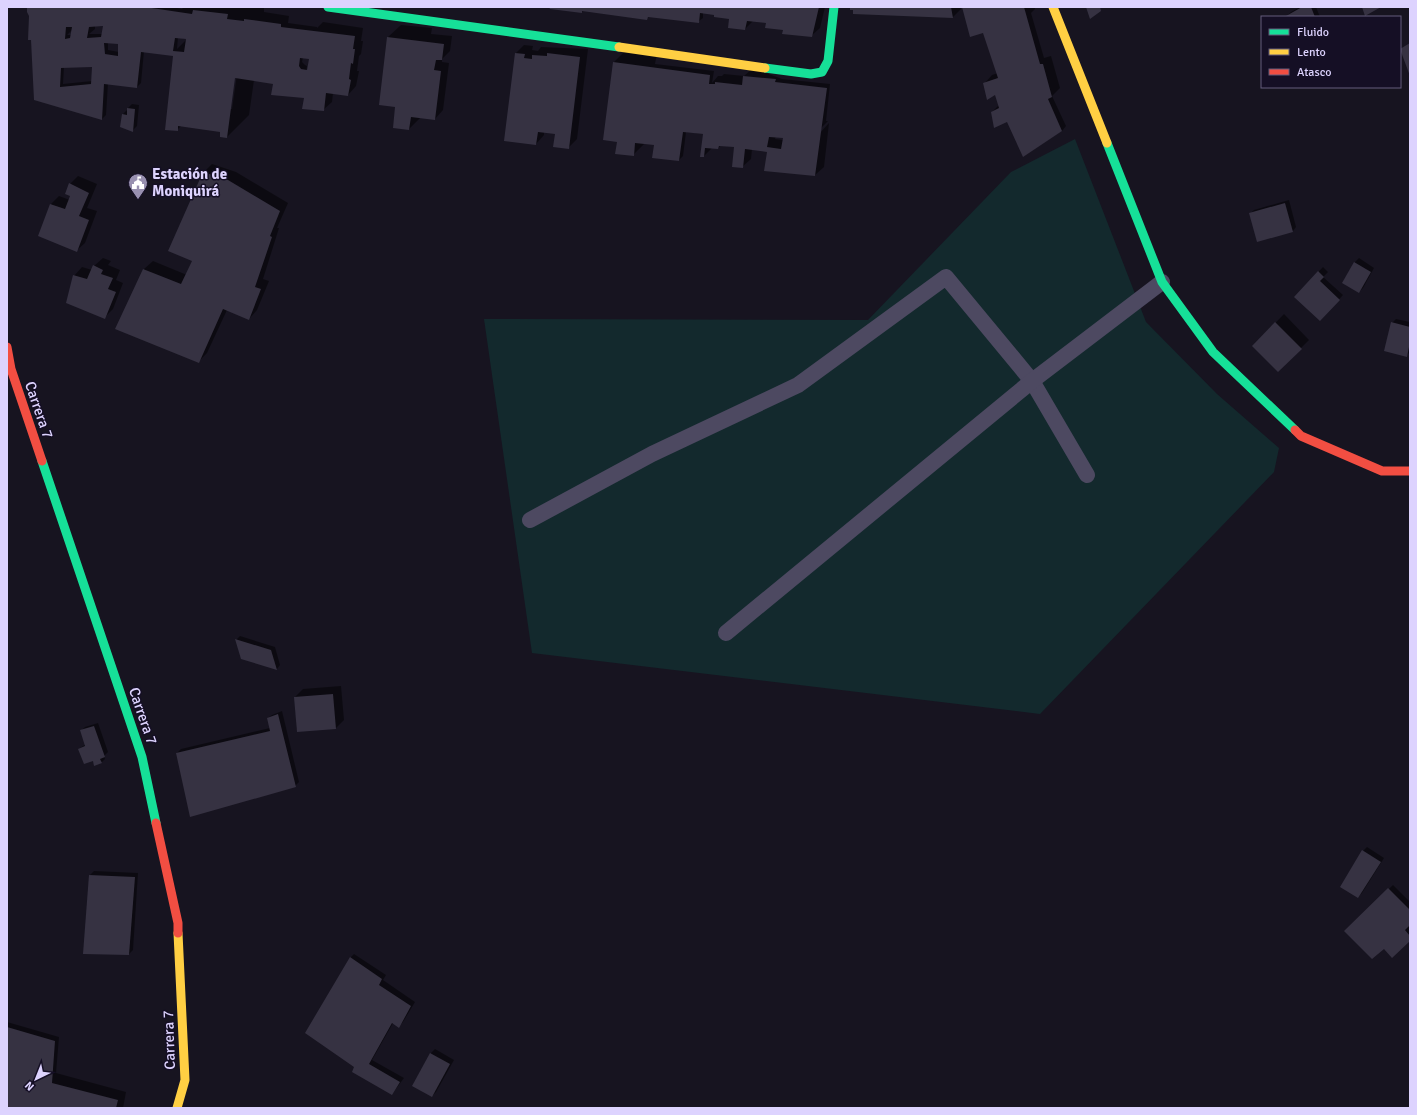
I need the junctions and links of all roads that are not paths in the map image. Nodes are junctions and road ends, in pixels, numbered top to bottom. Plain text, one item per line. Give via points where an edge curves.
1 (328, 7) edge
2 (834, 7) edge
3 (1053, 7) edge
4 (1162, 282) junction
5 (7, 347) edge
6 (1032, 381) junction
7 (1410, 471) edge
8 (1086, 475) dead end
9 (530, 520) dead end
10 (726, 633) dead end
11 (177, 1108) edge

1 - 2 street via 812,74 822,72 828,61
3 - 4 street
4 - 6 lane
4 - 7 street via 1213,352 1301,436 1382,471
5 - 11 street, Carrera 7 via 11,368 144,765 178,923 185,1080
6 - 8 lane
6 - 9 lane via 946,277 798,385 652,454
6 - 10 lane

